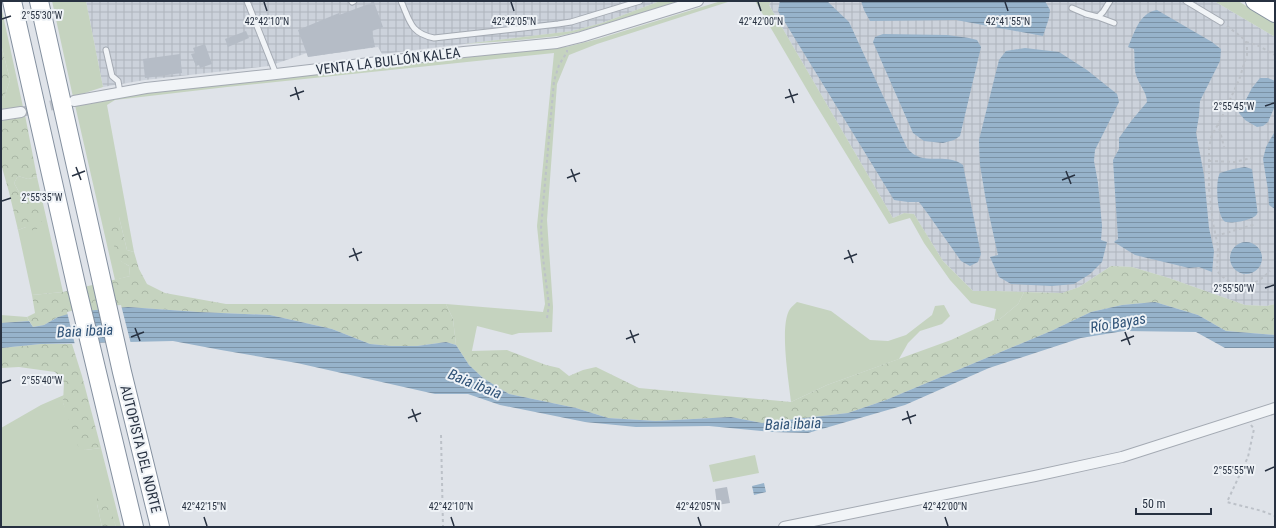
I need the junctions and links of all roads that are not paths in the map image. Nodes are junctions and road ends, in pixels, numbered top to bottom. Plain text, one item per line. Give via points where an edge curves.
1 (12, 1) edge
2 (39, 1) edge
3 (246, 1) edge
4 (401, 1) edge
5 (640, 1) edge
6 (698, 1) edge
7 (1110, 1) edge
8 (1186, 1) edge
9 (1255, 1) edge
10 (1072, 8) dead end
11 (1275, 13) edge
12 (1098, 17) junction
13 (1221, 22) road end
14 (1114, 23) dead end
15 (106, 50) dead end
16 (276, 74) junction
17 (120, 92) junction
18 (74, 100) tunnel mouth
19 (21, 112) tunnel mouth
20 (1, 115) edge
21 (1275, 408) edge
22 (134, 527) edge
23 (160, 527) edge
24 (784, 527) edge

1 - 22 highway, AUTOPISTA DEL NORTE via 76,289
2 - 23 highway, AUTOPISTA DEL NORTE via 122,372
3 - 16 lane
4 - 5 lane via 412,26 418,33 434,38 571,22
6 - 16 street, VENTA LA BULLÓN KALEA via 556,43
7 - 12 lane
8 - 13 lane
9 - 11 highway
10 - 12 lane
12 - 14 lane
15 - 17 lane via 112,76 118,81
16 - 17 street, VENTA LA BULLÓN KALEA
17 - 18 street, VENTA LA BULLÓN KALEA
19 - 20 street
21 - 24 street via 1122,457

